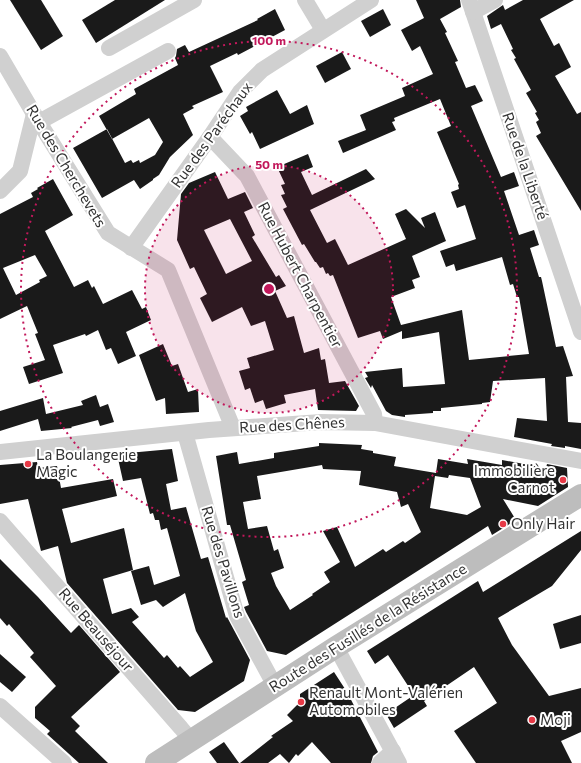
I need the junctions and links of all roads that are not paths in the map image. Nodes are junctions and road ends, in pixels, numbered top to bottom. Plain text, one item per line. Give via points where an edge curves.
1 (194, 0) edge
2 (305, 0) edge
3 (371, 0) edge
4 (495, 0) edge
5 (471, 6) edge
6 (323, 30) junction
7 (108, 48) dead end
8 (168, 51) dead end
9 (0, 56) edge
10 (37, 118) junction
11 (210, 137) junction
12 (0, 191) edge
13 (131, 248) junction
14 (581, 332) edge
15 (375, 423) junction
16 (233, 428) junction
17 (185, 433) junction
18 (0, 452) edge
19 (581, 461) edge
20 (581, 495) edge
21 (0, 521) edge
22 (336, 647) junction
23 (275, 686) junction
24 (0, 706) edge
25 (191, 740) junction
26 (396, 757) edge
27 (64, 763) edge
28 (156, 763) edge
29 (380, 763) edge

1 - 7 street
2 - 6 street
3 - 6 street, Rue des Paréchaux
4 - 5 street
5 - 14 street, Rue de la Liberté
6 - 11 street, Rue des Paréchaux via 262,70 240,92
8 - 10 street
9 - 10 street, Rue des Cherchevets
10 - 12 street via 20,171
10 - 13 street, Rue des Cherchevets via 108,233
11 - 13 street, Rue des Paréchaux
11 - 15 street, Rue Hubert Charpentier via 247,176 374,414
13 - 16 street, Rue des Cherchevets via 168,270
15 - 16 street, Rue des Chênes via 321,422
15 - 19 street, Rue des Chênes
16 - 17 street, Rue des Chênes
17 - 18 street, Rue des Chênes
17 - 23 street, Rue des Pavillons via 237,616
20 - 22 main road, Route des Fusillés de la Résistance
21 - 25 street, Rue Beauséjour
22 - 23 main road, Route des Fusillés de la Résistance
22 - 26 street
23 - 25 main road, Route des Fusillés de la Résistance
24 - 27 street
25 - 28 main road, Route des Fusillés de la Résistance
26 - 29 street

